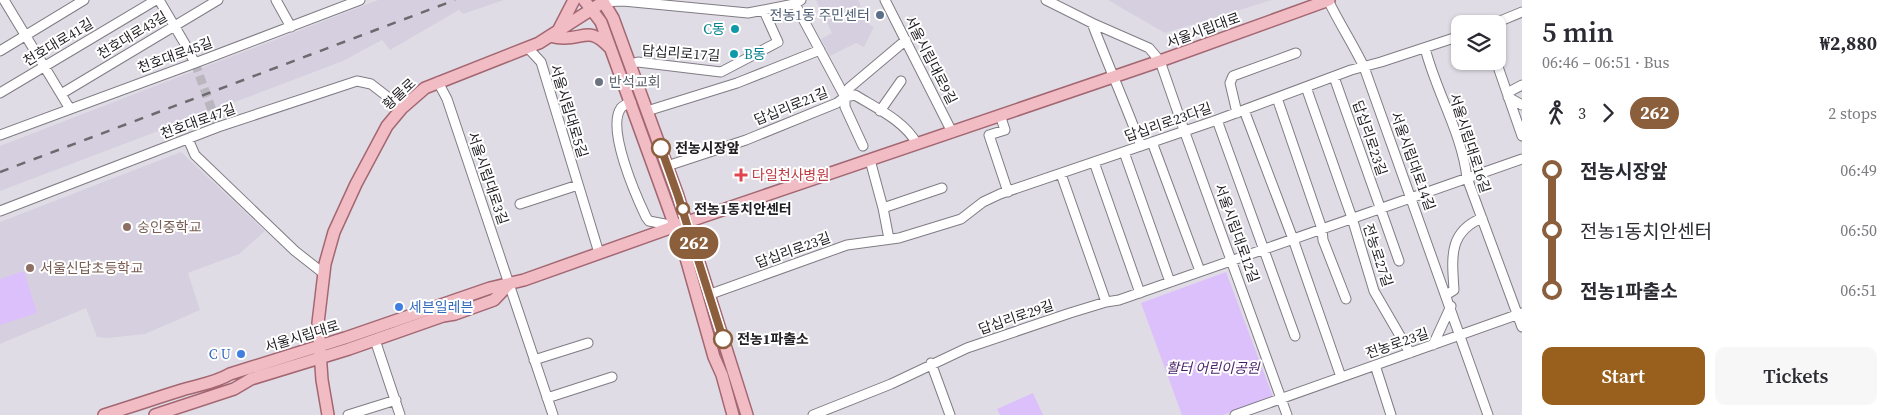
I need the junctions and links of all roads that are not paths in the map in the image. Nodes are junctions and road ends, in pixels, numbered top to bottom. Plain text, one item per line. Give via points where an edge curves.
1 (84, 0) edge
2 (157, 0) edge
3 (218, 0) edge
4 (276, 0) edge
5 (360, 0) edge
6 (885, 0) edge
7 (1046, 0) edge
8 (1329, 0) edge
9 (4, 1) edge
10 (603, 1) edge
11 (572, 2) edge
12 (798, 2) edge
13 (588, 5) edge
14 (764, 11) junction
15 (1522, 12) edge
16 (1506, 19) edge
17 (1092, 24) junction
18 (175, 26) junction
19 (291, 27) junction
20 (554, 33) junction
21 (26, 36) junction
22 (1451, 39) edge
23 (906, 40) junction
24 (528, 48) junction
25 (1425, 48) junction
26 (611, 50) junction
27 (820, 50) junction
28 (0, 52) edge
29 (1296, 53) dead end
30 (1160, 61) junction
31 (195, 63) junction
32 (630, 64) junction
33 (44, 66) junction
34 (1364, 67) junction
35 (1499, 70) edge
36 (1114, 77) junction
37 (1334, 77) junction
38 (901, 81) dead end
39 (438, 82) junction
40 (1522, 85) edge
41 (1306, 87) junction
42 (0, 92) edge
43 (61, 94) junction
44 (1507, 95) junction
45 (845, 97) junction
46 (1277, 98) junction
47 (631, 102) junction
48 (1522, 105) edge
49 (402, 108) junction
50 (70, 109) junction
51 (647, 111) junction
52 (880, 111) junction
53 (1240, 111) junction
54 (1000, 115) junction
55 (1217, 120) junction
56 (1184, 130) junction
57 (952, 132) junction
58 (0, 135) edge
59 (1522, 136) edge
60 (188, 139) junction
61 (1152, 142) junction
62 (917, 144) junction
63 (863, 146) dead end
64 (1141, 146) junction
65 (1124, 152) junction
66 (1522, 159) edge
67 (870, 160) junction
68 (1094, 162) junction
69 (667, 166) junction
70 (1061, 174) junction
71 (1466, 178) junction
72 (578, 185) junction
73 (942, 188) dead end
74 (1008, 192) junction
75 (1412, 197) junction
76 (520, 204) dead end
77 (883, 208) junction
78 (1380, 208) junction
79 (0, 210) edge
80 (1352, 218) junction
81 (1482, 218) junction
82 (687, 222) junction
83 (675, 226) junction
84 (1322, 228) junction
85 (889, 239) junction
86 (1293, 239) junction
87 (1264, 249) junction
88 (599, 254) junction
89 (1232, 260) junction
90 (1399, 261) dead end
91 (1200, 271) junction
92 (324, 273) junction
93 (1170, 282) junction
94 (509, 284) junction
95 (1140, 293) junction
96 (708, 295) junction
97 (1446, 295) junction
98 (1346, 299) dead end
99 (1106, 302) junction
100 (1451, 306) junction
101 (1520, 314) edge
102 (1522, 327) edge
103 (1461, 335) junction
104 (1295, 336) dead end
105 (375, 340) junction
106 (588, 343) dead end
107 (1433, 345) junction
108 (320, 352) junction
109 (1410, 353) junction
110 (534, 360) junction
111 (931, 363) junction
112 (1375, 365) junction
113 (612, 377) dead end
114 (1341, 377) junction
115 (547, 398) junction
116 (1281, 398) junction
117 (396, 400) junction
118 (104, 415) edge
119 (155, 415) edge
120 (328, 415) edge
121 (348, 415) edge
122 (400, 415) edge
123 (553, 415) edge
124 (733, 415) edge
125 (747, 415) edge
126 (814, 415) edge
127 (950, 415) edge
128 (1235, 415) edge
129 (1287, 415) edge
130 (1391, 415) edge
131 (1488, 415) edge

1 - 21 street
2 - 18 street
2 - 33 street, 천호대로41길
3 - 18 street, 천호대로43길
4 - 19 street
5 - 19 street, 천호대로45길
6 - 23 street, 서울시립대로9길
7 - 17 street
8 - 30 main road, 서울시립대로
8 - 34 street, 서울시립대로14길
9 - 21 street
10 - 13 main road, 황물로
10 - 14 street via 748,13
10 - 32 main road
11 - 20 main road
12 - 14 street
12 - 27 street
13 - 20 main road, 황물로
13 - 26 main road via 601,22
14 - 32 street, 답십리로17길 via 778,42 721,72 638,62
15 - 16 street
17 - 30 street via 1149,48
17 - 36 street
18 - 31 street
18 - 43 street, 천호대로43길
19 - 31 street, 천호대로45길
20 - 24 main road, 황물로
20 - 26 main road via 564,39 594,36
21 - 28 street
21 - 33 street
22 - 25 street, 답십리로23다길
23 - 45 street, 답십리로21길 via 849,88
23 - 57 street, 서울시립대로9길
24 - 39 main road, 황물로
24 - 72 street, 서울시립대로5길 via 541,62
25 - 34 street, 답십리로23다길
25 - 71 street, 서울시립대로16길 via 1465,164
26 - 47 main road
27 - 45 street
27 - 51 street via 737,82
29 - 53 street via 1233,76 1230,83
30 - 36 main road, 서울시립대로
30 - 56 street, 서울시립대로12길
31 - 50 street, 천호대로45길
32 - 51 main road
33 - 42 street, 천호대로41길
33 - 43 street
34 - 37 street, 답십리로23다길
34 - 75 street, 서울시립대로14길
35 - 44 street
36 - 54 main road, 서울시립대로
36 - 64 street
37 - 41 street, 답십리로23다길
37 - 78 street, 답십리로23길
38 - 52 street
39 - 49 main road, 황물로 via 422,90
39 - 94 street, 서울시립대로3길 via 447,99
40 - 44 street
41 - 46 street, 답십리로23다길
41 - 80 street
43 - 50 street
44 - 48 street
44 - 59 street
45 - 52 street via 855,95
45 - 63 street via 845,107
45 - 69 street, 답십리로21길 via 746,140
46 - 53 street, 답십리로23다길
46 - 84 street
47 - 83 main road
47 - 83 street, 서울시립대로 via 621,106 619,148 646,217 649,221
49 - 60 street, 천호대로47길 via 371,84 357,81
49 - 92 main road, 황물로 via 383,132 356,184 330,243
50 - 58 street, 천호대로45길
51 - 69 main road
52 - 62 street via 911,134
53 - 55 street, 답십리로23다길
53 - 86 street
54 - 57 main road, 서울시립대로
54 - 74 street via 1005,130 989,135
55 - 56 street, 답십리로23다길
55 - 87 street
56 - 61 street, 답십리로23다길
56 - 89 street, 서울시립대로12길
57 - 62 main road, 서울시립대로
60 - 79 street, 천호대로47길
60 - 92 street via 195,155 295,251
61 - 64 street, 답십리로23다길
61 - 91 street
62 - 67 main road, 서울시립대로
64 - 65 street, 답십리로23다길
65 - 68 street, 답십리로23다길
65 - 93 street
66 - 71 street, 전농로27길
67 - 77 street
67 - 82 main road, 서울시립대로
68 - 70 street, 답십리로23다길
68 - 95 street
69 - 82 main road
70 - 74 street, 답십리로23다길
70 - 99 street
71 - 75 street, 전농로27길
71 - 81 street, 서울시립대로16길
72 - 76 street
72 - 88 street, 서울시립대로5길
73 - 77 street
74 - 85 street, 답십리로23다길 via 983,202 961,220
75 - 78 street, 전농로27길
75 - 97 street, 서울시립대로14길
77 - 85 street
78 - 80 street, 전농로27길
78 - 90 street, 전농로27길
80 - 84 street, 전농로27길
80 - 109 street, 전농로27길 via 1374,291
81 - 97 street via 1461,231 1453,250 1454,290
81 - 101 street, 서울시립대로16길
82 - 83 main road, 서울시립대로
82 - 96 main road
83 - 88 main road, 서울시립대로
83 - 124 main road
84 - 86 street, 전농로27길
84 - 98 street via 1323,240
85 - 96 street, 답십리로23길 via 847,245
86 - 87 street, 전농로27길
86 - 114 street
87 - 89 street, 전농로27길
87 - 104 street
88 - 94 main road, 서울시립대로
89 - 91 street, 답십리로29길
89 - 116 street, 서울시립대로12길
91 - 93 street, 답십리로29길
92 - 108 main road, 황물로 via 318,323
93 - 95 street, 답십리로29길
94 - 105 main road, 서울시립대로 via 494,300
94 - 108 main road, 서울시립대로 via 490,288
94 - 110 street, 서울시립대로3길
95 - 99 street, 답십리로29길
96 - 125 main road
97 - 100 street, 서울시립대로14길
99 - 111 street, 답십리로29길
100 - 103 street, 서울시립대로14길
100 - 107 street
101 - 102 street, 서울시립대로16길
101 - 103 street, 전농로23길
103 - 107 street, 전농로23길
103 - 131 street, 서울시립대로14길
105 - 108 main road, 서울시립대로
105 - 117 street
106 - 110 street
107 - 109 street, 전농로23길
108 - 118 main road, 서울시립대로 via 230,374
108 - 119 main road, 서울시립대로 via 234,389
108 - 120 main road, 황물로
109 - 112 street, 전농로23길
110 - 115 street, 서울시립대로3길
111 - 126 street, 답십리로29길 via 891,384
111 - 127 street
112 - 114 street, 전농로23길
112 - 130 street
113 - 115 street
114 - 116 street, 전농로23길
115 - 123 street, 서울시립대로3길
116 - 128 street, 전농로23길
116 - 129 street, 서울시립대로12길
117 - 121 street
117 - 122 street

